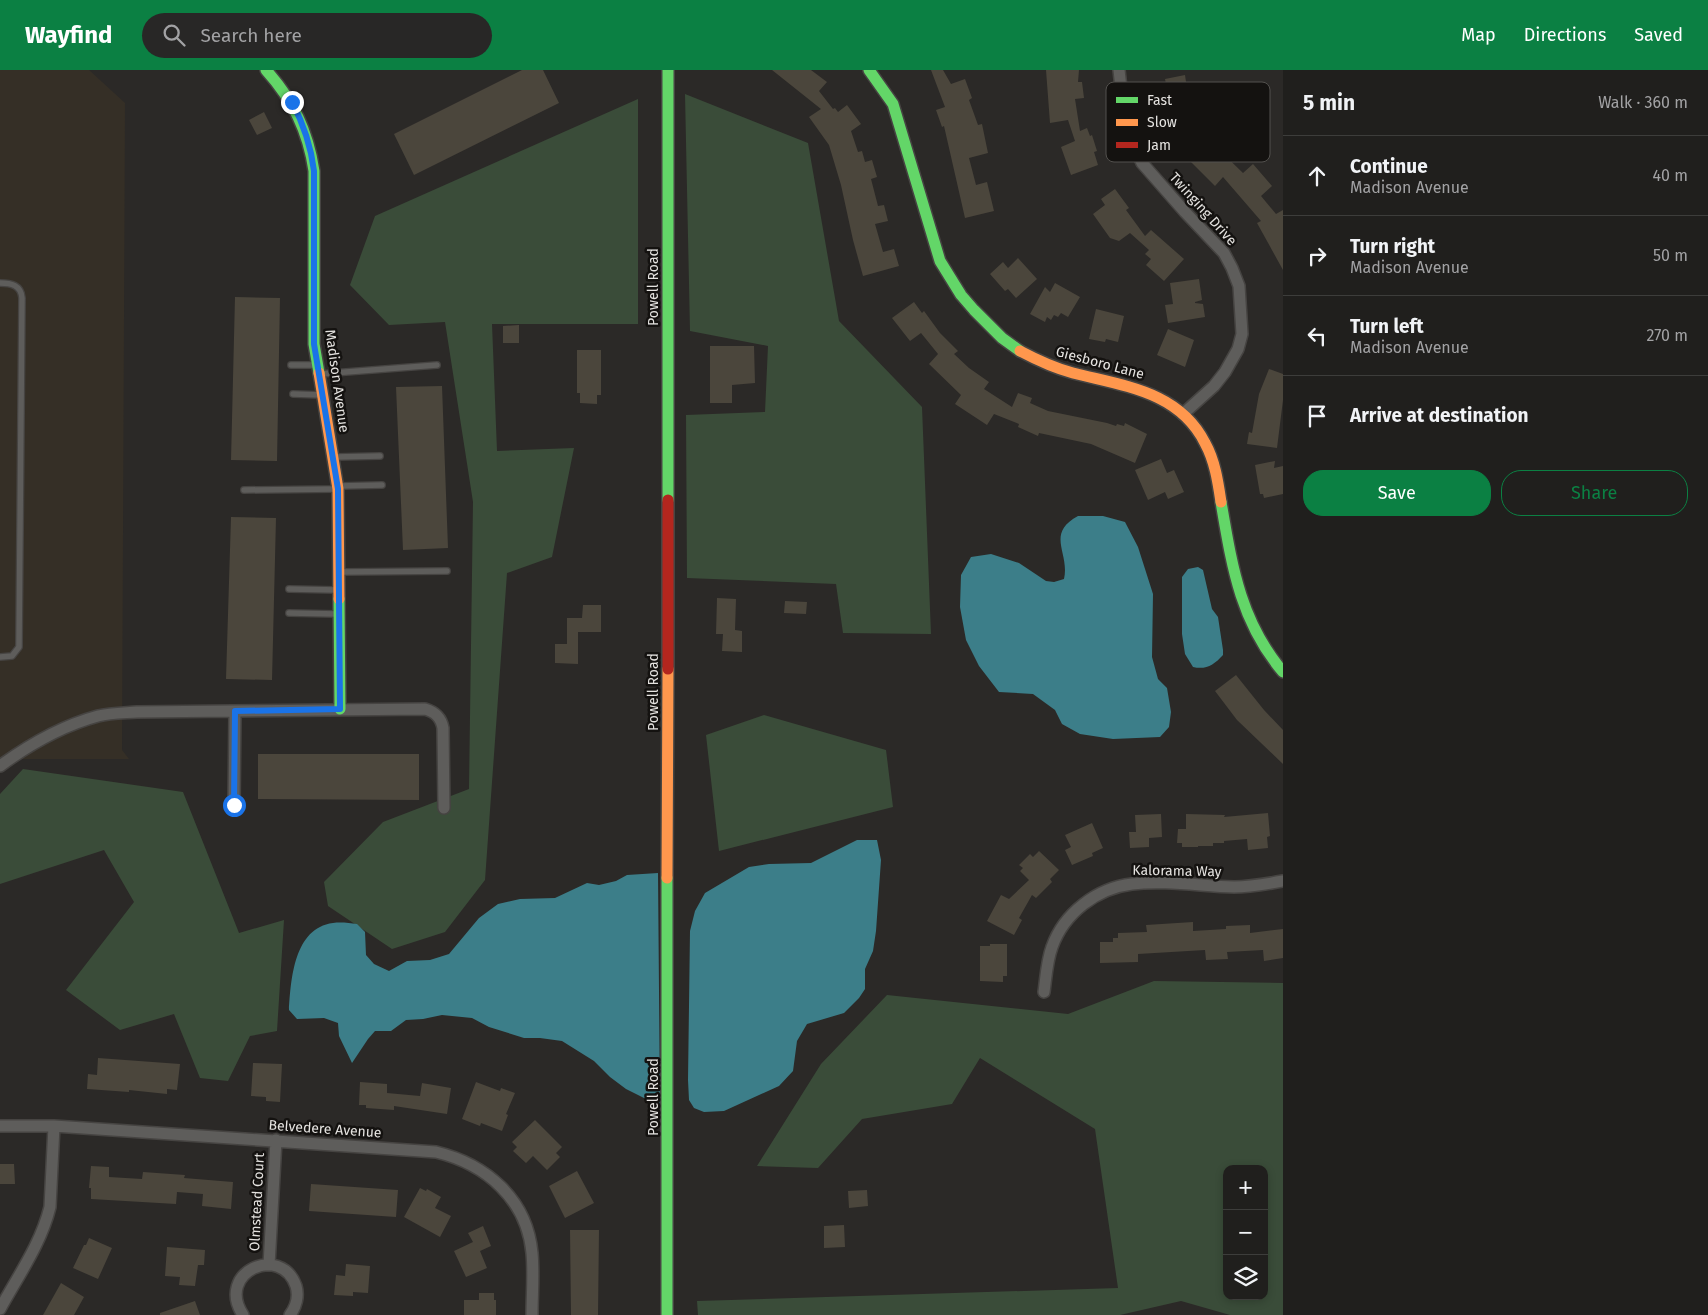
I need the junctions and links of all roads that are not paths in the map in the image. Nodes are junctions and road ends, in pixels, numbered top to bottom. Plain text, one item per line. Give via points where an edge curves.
1 (266, 70) edge
2 (668, 70) edge
3 (869, 70) edge
4 (1142, 162) edge
5 (0, 283) edge
6 (291, 365) dead end
7 (437, 365) dead end
8 (317, 370) junction
9 (292, 394) dead end
10 (322, 395) junction
11 (1183, 414) junction
12 (380, 456) dead end
13 (333, 457) junction
14 (382, 485) dead end
15 (337, 488) junction
16 (244, 490) dead end
17 (339, 572) junction
18 (447, 572) dead end
19 (289, 589) dead end
20 (340, 590) junction
21 (289, 613) dead end
22 (340, 614) junction
23 (0, 658) edge
24 (1283, 672) edge
25 (340, 709) junction
26 (235, 711) junction
27 (0, 766) edge
28 (234, 805) dead end
29 (444, 808) dead end
30 (1283, 881) edge
31 (1044, 992) dead end
32 (0, 1126) edge
33 (54, 1126) junction
34 (276, 1140) junction
35 (269, 1264) junction
36 (0, 1309) edge
37 (243, 1315) edge
38 (290, 1315) edge
39 (532, 1315) edge
40 (667, 1315) edge

1 - 8 street, Madison Avenue via 284,90 299,116 312,157
2 - 40 street, Powell Road
3 - 11 street, Giesboro Lane via 893,104 940,261 976,315 1006,341 1038,360 1055,368 1143,389
4 - 11 street, Twinging Drive via 1222,252 1239,286 1242,334 1238,349 1214,386
5 - 23 lane via 17,287 22,298 19,647 12,656
6 - 8 lane
7 - 8 lane
8 - 10 street, Madison Avenue
9 - 10 lane
10 - 13 street, Madison Avenue
11 - 24 street, Giesboro Lane via 1210,452 1241,601 1263,646
12 - 13 lane
13 - 15 street, Madison Avenue
14 - 15 lane
15 - 16 lane
15 - 17 street, Madison Avenue
17 - 18 lane
17 - 20 street, Madison Avenue
19 - 20 lane
20 - 22 street, Madison Avenue
21 - 22 lane
22 - 25 street, Madison Avenue
25 - 26 street
25 - 29 street via 425,709 436,714 444,728
26 - 27 street via 137,712 100,716 62,728
26 - 28 street
30 - 31 street, Kalorama Way via 1236,887 1131,884 1102,893 1079,908 1059,932 1051,949
32 - 33 street, Belvedere Avenue
33 - 34 street, Belvedere Avenue
33 - 36 street via 47,1220
34 - 35 street, Olmstead Court
34 - 39 street, Belvedere Avenue via 436,1152 478,1168 507,1193 525,1226 532,1254
35 - 37 street, Olmstead Court via 246,1272 237,1285 236,1301
35 - 38 street, Olmstead Court via 284,1270 294,1282 297,1298

